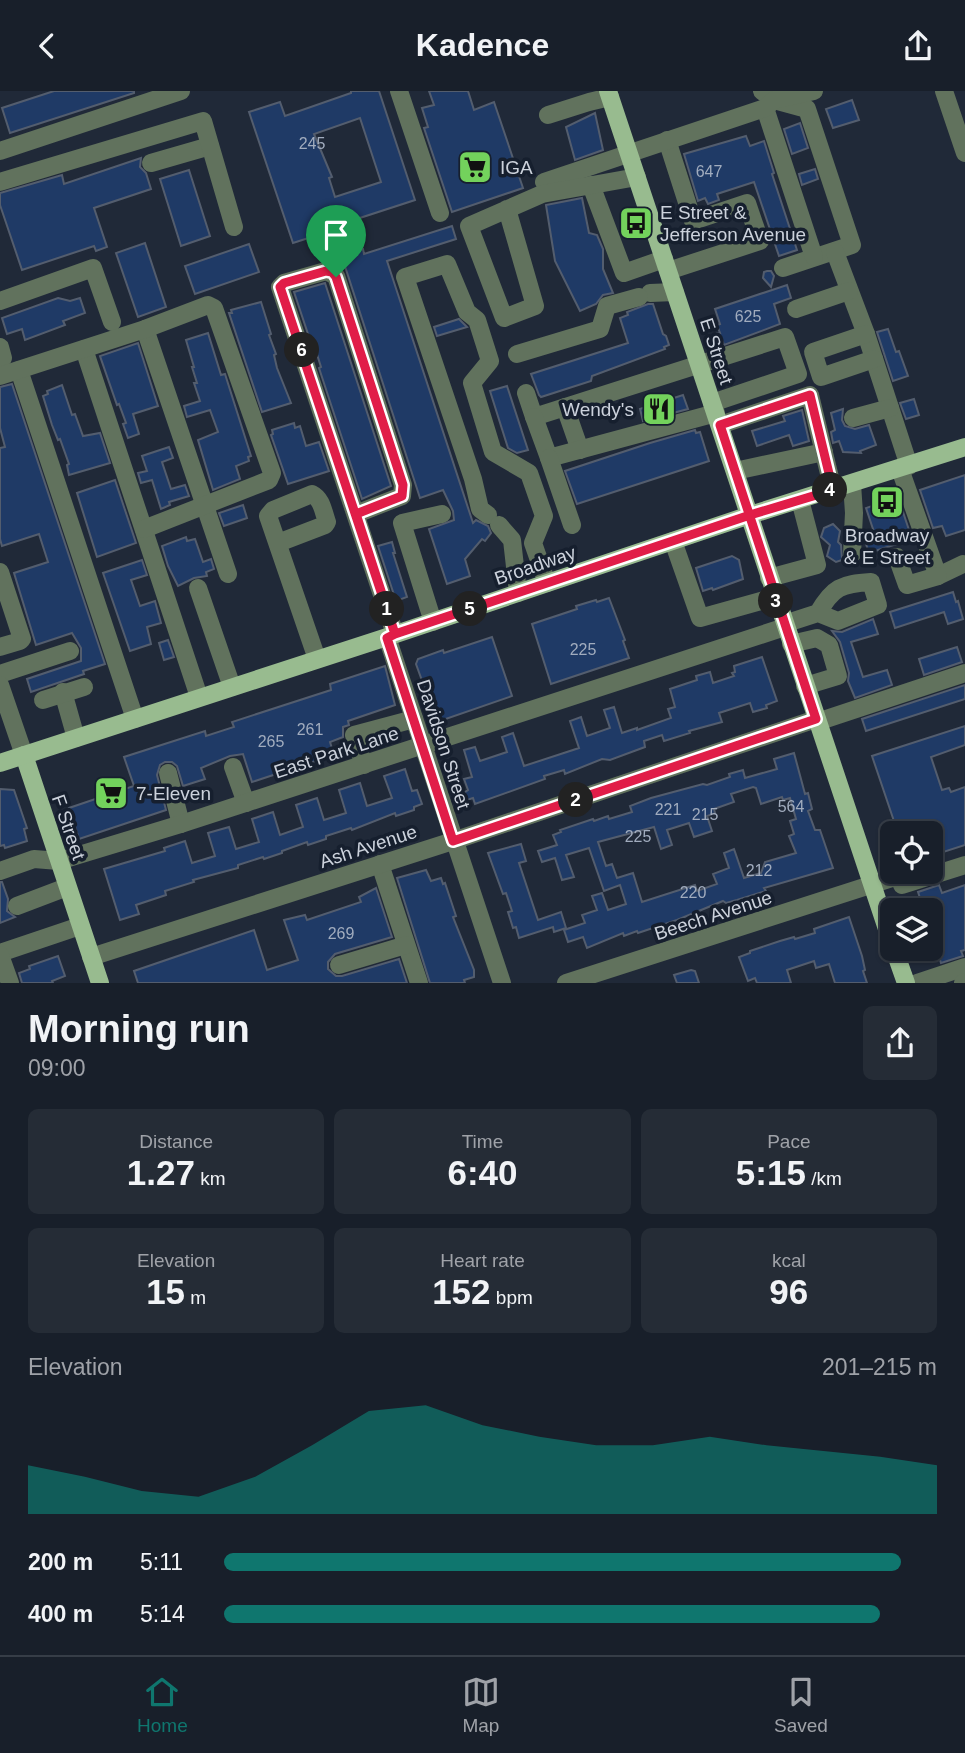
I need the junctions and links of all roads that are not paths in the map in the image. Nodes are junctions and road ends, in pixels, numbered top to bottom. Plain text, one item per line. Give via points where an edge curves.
1 (181, 91) edge
2 (399, 91) edge
3 (814, 91) edge
4 (944, 91) edge
5 (609, 94) edge
6 (148, 96) edge
7 (767, 100) edge
8 (548, 115) dead end
9 (667, 141) junction
10 (211, 146) junction
11 (0, 151) edge
12 (629, 153) junction
13 (965, 153) edge
14 (151, 163) dead end
15 (637, 177) junction
16 (0, 182) edge
17 (544, 182) dead end
18 (591, 185) junction
19 (506, 209) junction
20 (440, 213) dead end
21 (234, 227) dead end
22 (835, 252) junction
23 (814, 257) junction
24 (666, 265) junction
25 (783, 268) dead end
26 (849, 291) junction
27 (675, 292) junction
28 (0, 301) edge
29 (796, 309) dead end
30 (112, 322) dead end
31 (145, 329) junction
32 (866, 334) junction
33 (0, 348) edge
34 (84, 349) junction
35 (517, 354) dead end
36 (0, 358) edge
37 (874, 359) junction
38 (699, 363) junction
39 (19, 370) junction
40 (0, 376) edge
41 (526, 393) dead end
42 (476, 396) junction
43 (447, 403) junction
44 (565, 407) junction
45 (890, 408) junction
46 (716, 414) junction
47 (534, 417) junction
48 (853, 418) dead end
49 (965, 447) edge
50 (580, 450) junction
51 (824, 452) junction
52 (549, 458) junction
53 (904, 468) junction
54 (735, 471) junction
55 (852, 484) junction
56 (833, 490) junction
57 (800, 500) junction
58 (204, 506) junction
59 (356, 514) junction
60 (442, 514) dead end
61 (750, 515) junction
62 (572, 525) dead end
63 (144, 529) junction
64 (512, 540) junction
65 (673, 541) junction
66 (278, 543) dead end
67 (533, 543) junction
68 (852, 554) dead end
69 (897, 557) dead end
70 (963, 564) dead end
71 (0, 572) edge
72 (228, 574) dead end
73 (939, 576) junction
74 (769, 579) junction
75 (547, 583) junction
76 (198, 588) dead end
77 (518, 593) junction
78 (775, 597) junction
79 (818, 613) dead end
80 (433, 622) junction
81 (787, 632) junction
82 (391, 636) junction
83 (0, 647) edge
84 (70, 651) dead end
85 (317, 659) junction
86 (965, 673) edge
87 (0, 674) edge
88 (0, 685) edge
89 (805, 686) junction
90 (84, 687) dead end
91 (232, 687) junction
92 (63, 692) junction
93 (199, 697) junction
94 (43, 700) dead end
95 (135, 719) junction
96 (414, 719) junction
97 (817, 721) junction
98 (76, 738) junction
99 (423, 746) junction
100 (24, 755) junction
101 (0, 763) edge
102 (365, 765) junction
103 (233, 767) dead end
104 (168, 773) dead end
105 (246, 803) junction
106 (181, 824) junction
107 (453, 841) junction
108 (965, 853) edge
109 (943, 861) edge
110 (59, 862) junction
111 (380, 865) junction
112 (965, 865) edge
113 (0, 871) edge
114 (885, 884) edge
115 (67, 887) junction
116 (874, 889) junction
117 (17, 906) dead end
118 (880, 907) edge
119 (80, 926) junction
120 (406, 945) junction
121 (0, 954) edge
122 (91, 957) junction
123 (898, 961) edge
124 (340, 965) dead end
125 (965, 967) edge
126 (10, 983) edge
127 (100, 983) edge
128 (419, 983) edge
129 (502, 983) edge
130 (566, 983) edge
131 (906, 983) edge
132 (917, 983) edge

1 - 6 street
2 - 20 street
3 - 7 street
4 - 13 street
5 - 8 street
5 - 12 main road, E Street
6 - 11 street
7 - 9 street
7 - 22 street via 807,109 852,245
7 - 23 street
9 - 12 street
9 - 24 street via 693,221 747,203 760,241
10 - 14 street
10 - 16 street via 203,121
10 - 21 street
12 - 15 main road, E Street
12 - 17 street
15 - 18 street
15 - 24 main road, E Street
18 - 19 street via 542,194
18 - 24 street via 624,273
19 - 19 street via 469,226 504,317 535,306
22 - 23 street
22 - 26 street
23 - 25 street
24 - 27 main road, E Street
26 - 29 street
26 - 32 street
27 - 35 street via 607,306 600,329
27 - 38 main road, E Street
28 - 30 street via 93,268
31 - 34 street
31 - 58 street
31 - 58 street via 208,305 214,308 272,473 269,480
32 - 37 street
32 - 37 street via 813,352 821,377
33 - 36 street
34 - 39 street
34 - 63 street
37 - 45 street
38 - 44 street
38 - 46 main road, E Street
38 - 46 street via 785,337 798,374
39 - 40 street
39 - 95 street
41 - 47 street
42 - 43 street
42 - 43 street via 472,383 490,361 477,320 467,312 447,264 405,277
42 - 67 street via 494,452 529,473 544,516
43 - 64 street via 480,509
44 - 47 street
44 - 50 street
45 - 48 street
45 - 53 street
46 - 50 street
46 - 51 street via 810,395
46 - 54 main road, E Street
47 - 52 street
49 - 53 main road, Broadway
50 - 52 street
51 - 54 street
51 - 56 street
52 - 62 street
53 - 55 main road, Broadway
53 - 73 street
54 - 61 main road, E Street
55 - 56 main road, Broadway
55 - 68 street
56 - 57 main road, Broadway
57 - 61 main road, Broadway
57 - 74 street via 817,565
58 - 63 street
58 - 72 street
59 - 59 street, Davidson Street via 280,287 326,271 336,277 403,485 402,496
59 - 82 street, Davidson Street
60 - 80 street via 402,523
61 - 65 main road, Broadway
61 - 74 main road, E Street
63 - 93 street
64 - 67 street
64 - 77 street
65 - 75 main road, Broadway
65 - 78 street via 700,618
66 - 85 street
67 - 75 street
69 - 73 street via 907,585
70 - 73 street
71 - 83 street via 22,639
74 - 78 main road, E Street
75 - 77 main road, Broadway
76 - 91 street
77 - 80 main road, Broadway
78 - 81 main road, E Street
79 - 81 street
80 - 82 main road, Broadway
81 - 89 main road, E Street
81 - 89 street via 829,645 838,676
81 - 99 street, East Park Lane
82 - 85 main road, Broadway
82 - 96 street, Davidson Street
84 - 87 street
85 - 91 main road, Broadway
86 - 97 street, Ash Avenue
88 - 100 street, F Street
89 - 97 main road, E Street
90 - 92 street
91 - 93 main road, Broadway
92 - 94 street
92 - 98 street
93 - 95 main road, Broadway
95 - 98 main road, Broadway
96 - 99 street, Davidson Street
96 - 102 street via 354,735
97 - 107 street, Ash Avenue
97 - 116 main road, E Street
98 - 100 main road, Broadway
99 - 102 street, East Park Lane
99 - 107 street, Davidson Street
100 - 101 main road, Broadway
100 - 110 main road, F Street
102 - 105 street, East Park Lane
103 - 105 street
104 - 106 street
105 - 106 street, East Park Lane
106 - 110 street, East Park Lane
107 - 111 street, Ash Avenue
107 - 129 street, Davidson Street
108 - 109 street
110 - 113 street, East Park Lane via 34,859
110 - 115 main road, F Street
111 - 120 street
111 - 122 street, Ash Avenue
112 - 116 street
114 - 116 street
115 - 117 street
115 - 119 main road, F Street
116 - 118 main road, E Street
116 - 130 street, Beech Avenue
119 - 121 street
119 - 122 main road, F Street
120 - 124 street
120 - 128 street
121 - 126 street
122 - 127 main road, F Street
123 - 131 main road, E Street
125 - 132 street

